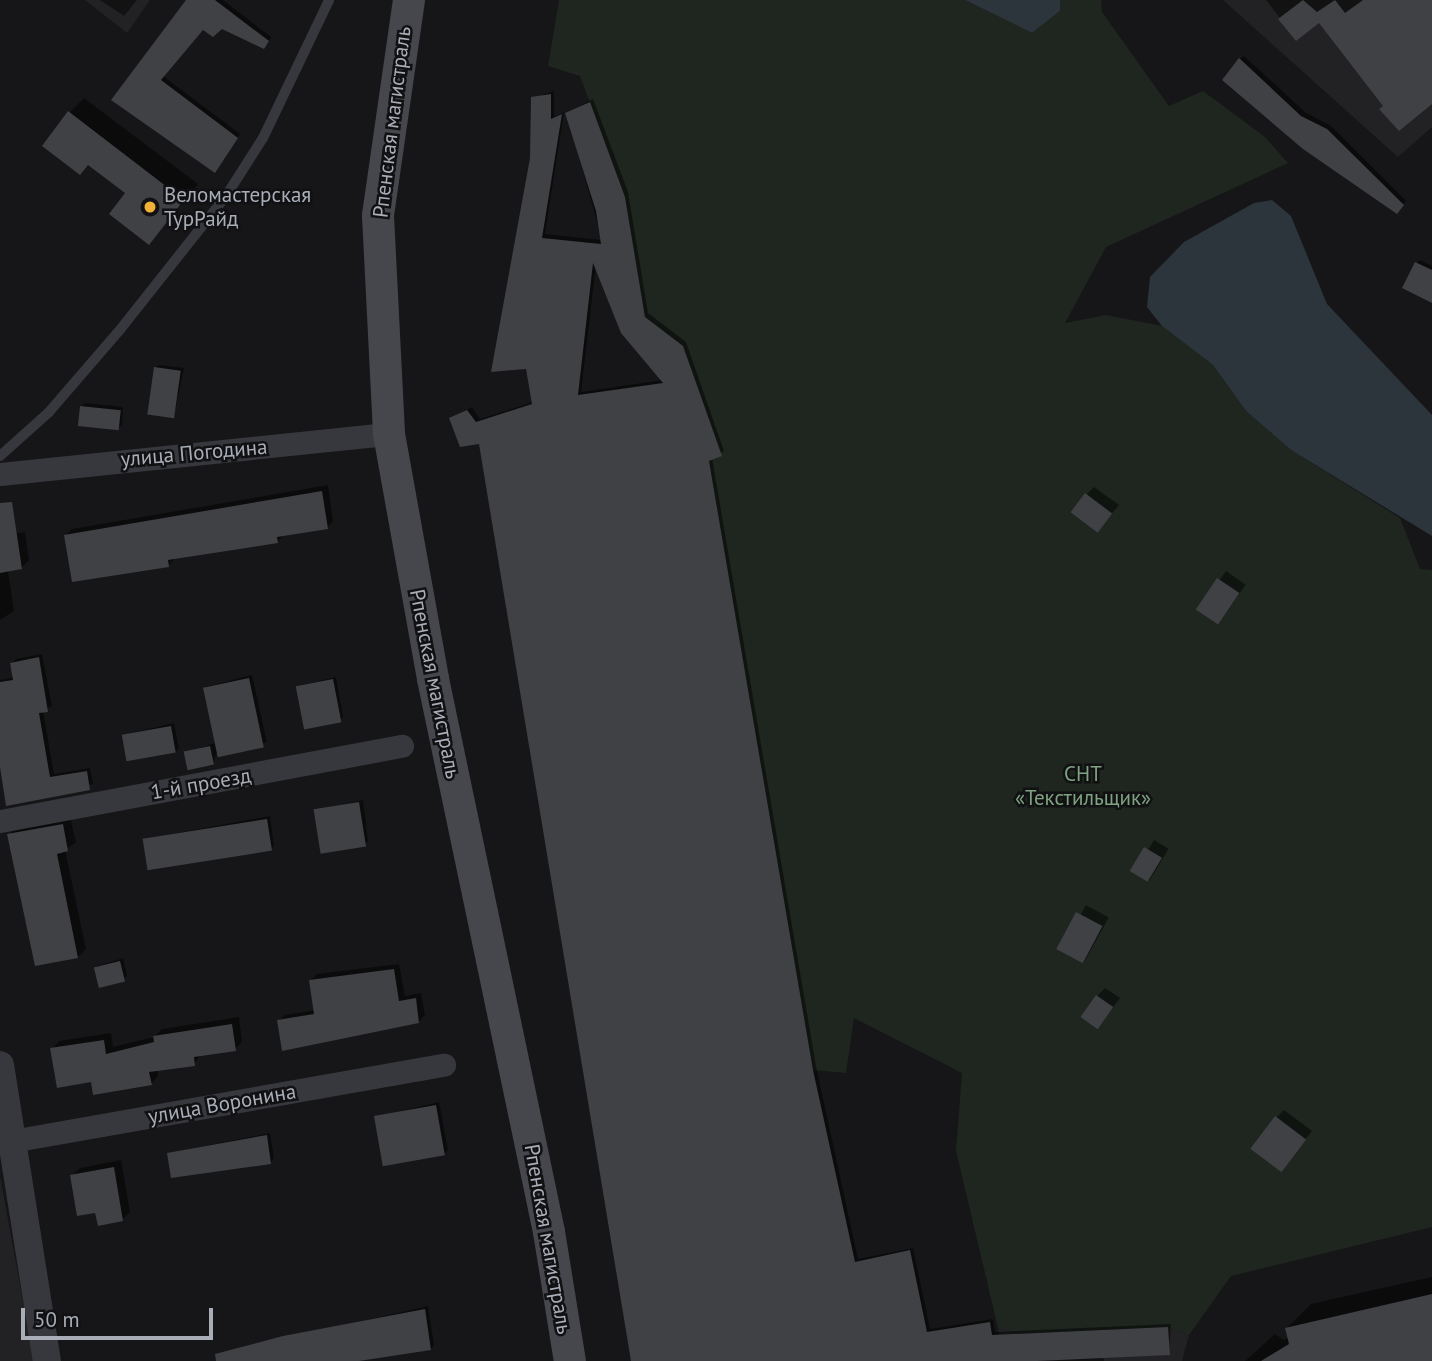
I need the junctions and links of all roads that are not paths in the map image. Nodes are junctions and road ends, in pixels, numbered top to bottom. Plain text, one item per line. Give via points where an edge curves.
1 (329, 0) edge
2 (409, 0) edge
3 (389, 435) junction
4 (0, 456) edge
5 (0, 474) edge
6 (402, 746) dead end
7 (0, 821) edge
8 (0, 1065) edge
9 (444, 1065) dead end
10 (7, 1142) edge
11 (47, 1361) edge
12 (570, 1361) edge

1 - 4 lane via 263,138 226,196 120,331 49,412
2 - 3 main road, Рпенская магистраль via 378,216
3 - 5 street, улица Погодина
3 - 12 main road, Рпенская магистраль via 433,679 549,1231
6 - 7 street, 1-й проезд
8 - 10 street
9 - 10 street, улица Воронина
10 - 11 street

